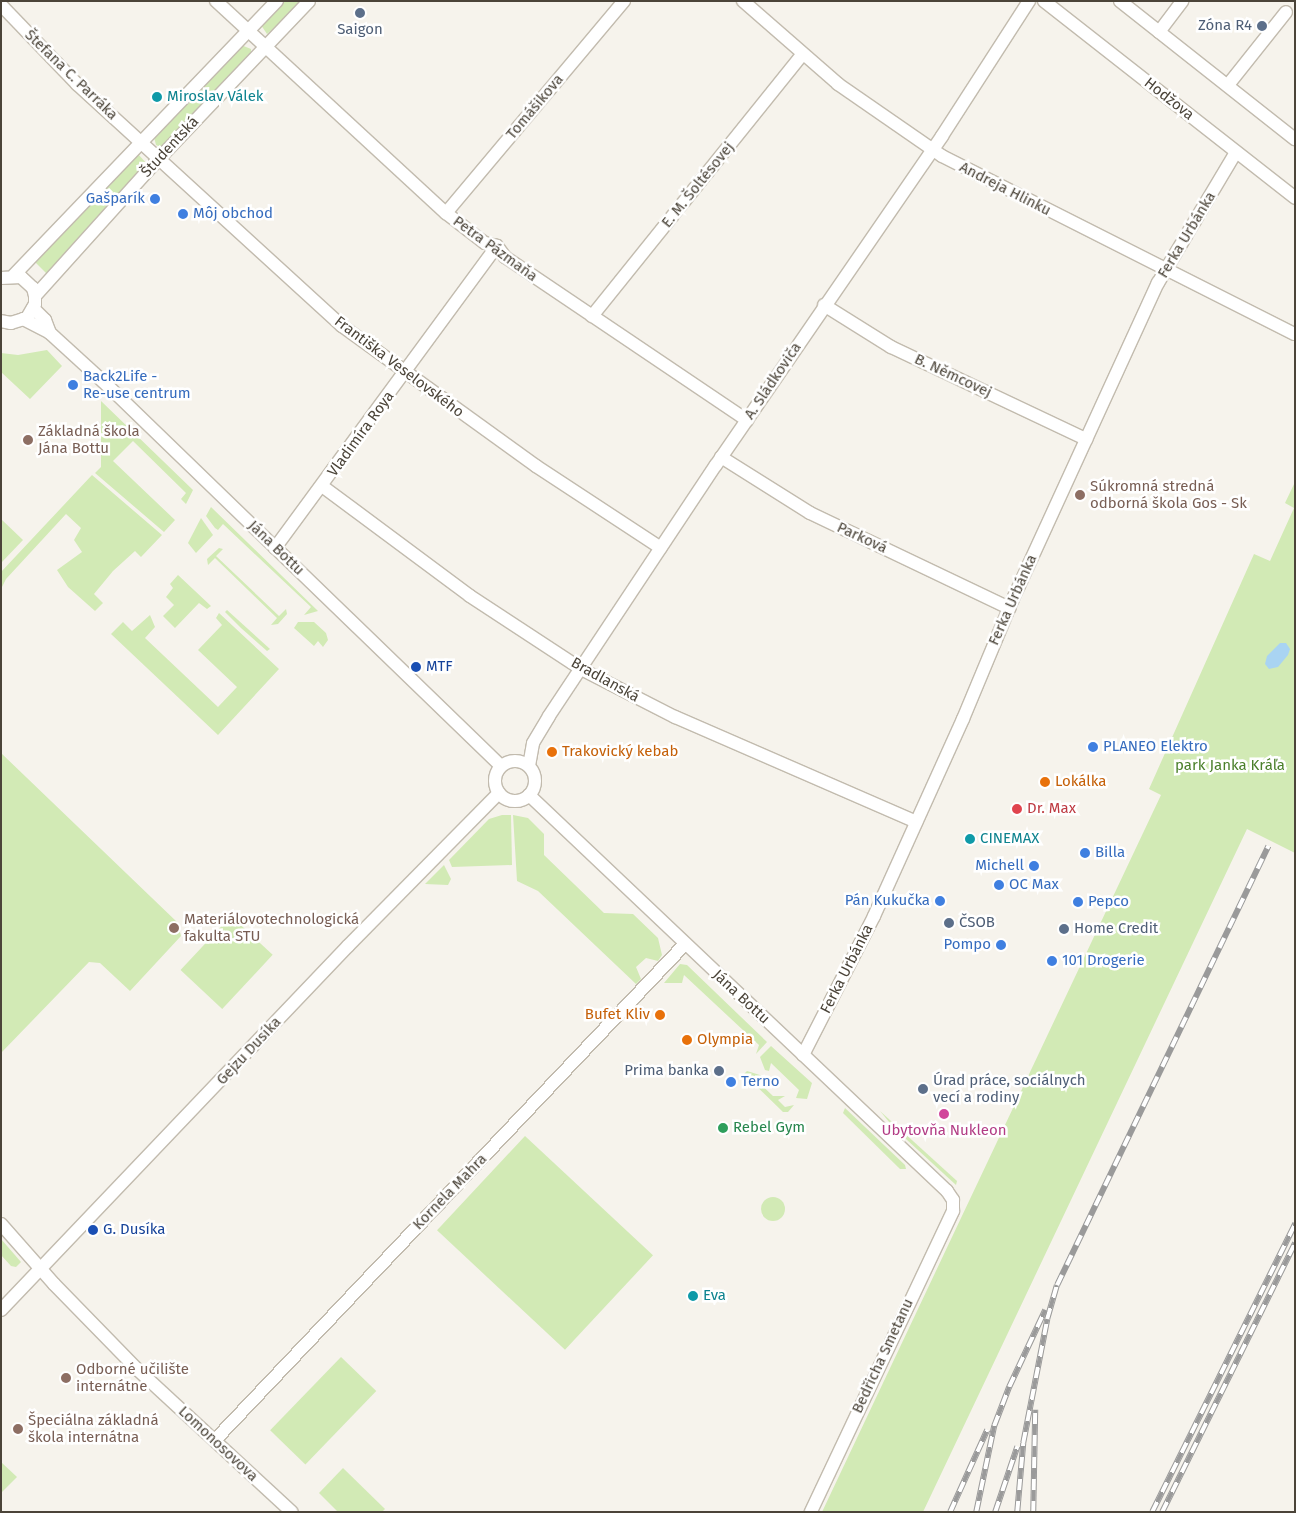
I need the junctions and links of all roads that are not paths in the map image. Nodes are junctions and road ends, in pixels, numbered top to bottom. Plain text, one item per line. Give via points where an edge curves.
1 (216, 1) edge
2 (277, 1) edge
3 (309, 1) edge
4 (624, 1) edge
5 (743, 1) edge
6 (1029, 1) edge
7 (1044, 1) edge
8 (1120, 1) edge
9 (1182, 1) edge
10 (1, 5) edge
11 (1286, 12) dead end
12 (248, 32) junction
13 (1159, 32) junction
14 (265, 48) junction
15 (803, 54) junction
16 (1228, 85) junction
17 (1295, 139) edge
18 (142, 143) junction
19 (932, 150) junction
20 (1236, 152) junction
21 (159, 159) junction
22 (1295, 198) edge
23 (446, 213) junction
24 (497, 246) junction
25 (1165, 269) junction
26 (5, 276) edge
27 (34, 302) junction
28 (824, 306) junction
29 (592, 316) junction
30 (23, 319) junction
31 (1, 320) edge
32 (50, 332) junction
33 (1295, 334) edge
34 (406, 373) junction
35 (747, 420) junction
36 (1086, 439) junction
37 (722, 457) junction
38 (322, 486) junction
39 (275, 548) junction
40 (661, 548) junction
41 (1009, 608) junction
42 (581, 669) junction
43 (501, 766) junction
44 (528, 766) junction
45 (499, 793) junction
46 (529, 795) junction
47 (916, 822) junction
48 (685, 944) junction
49 (803, 1055) junction
50 (952, 1200) joint
51 (1, 1224) edge
52 (40, 1268) junction
53 (1, 1310) edge
54 (215, 1440) junction
55 (292, 1512) edge
56 (811, 1512) edge

1 - 12 street, Petra Pázmaňa
2 - 12 street, Študentská
3 - 14 street, Študentská
4 - 23 street, Tomášikova
5 - 15 street, Andreja Hlinku
6 - 19 street, A. Sládkoviča
7 - 20 street, Hodžova
8 - 13 street
9 - 13 street
10 - 18 street, Štefana C. Parráka via 94,100
11 - 16 street
12 - 14 street, Petra Pázmaňa
12 - 18 street, Študentská
13 - 16 street
14 - 21 street, Študentská
14 - 23 street, Petra Pázmaňa
15 - 19 street, Andreja Hlinku via 838,84
15 - 29 street, E. M. Šoltésovej
16 - 17 street
18 - 21 street, Štefana C. Parráka
18 - 26 street, Študentská
19 - 25 street, Andreja Hlinku
19 - 28 street, A. Sládkoviča
20 - 22 street, Hodžova
20 - 25 street, Ferka Urbánka
21 - 27 street, Študentská
21 - 34 street, Františka Veselovského via 342,326
23 - 24 street, Petra Pázmaňa via 484,243
24 - 29 street, Petra Pázmaňa via 505,257
24 - 34 street, Vladimíra Roya
25 - 33 street, Andreja Hlinku
25 - 36 street, Ferka Urbánka
26 - 27 street, Jána Bottu via 28,282
27 - 30 street
27 - 32 street, Jána Bottu
28 - 35 street, A. Sládkoviča
28 - 36 street, B. Němcovej via 890,347
29 - 35 street, Petra Pázmaňa
30 - 31 street, Jána Bottu via 11,323
30 - 32 street, Jána Bottu
32 - 39 street, Jána Bottu
34 - 38 street, Vladimíra Roya
34 - 40 street, Františka Veselovského
35 - 37 street, A. Sládkoviča
36 - 41 street, Ferka Urbánka
37 - 40 street, A. Sládkoviča
37 - 41 street, Parková via 810,514
38 - 39 street, Vladimíra Roya
38 - 42 street, Bradlanská via 470,596
39 - 43 street, Jána Bottu
40 - 42 street, A. Sládkoviča
41 - 47 street, Ferka Urbánka
42 - 44 street, A. Sládkoviča via 536,737
42 - 47 street, Bradlanská via 674,717
43 - 44 street via 514,761
43 - 45 street via 495,780
44 - 46 street via 534,779
45 - 46 street via 513,801
45 - 52 street, Gejzu Dusíka
46 - 48 street, Jána Bottu
47 - 49 street, Ferka Urbánka via 874,916
48 - 49 street, Jána Bottu
48 - 54 street, Kornela Mahra
49 - 50 street, Jána Bottu via 947,1191
50 - 56 street, Bedřicha Smetanu via 953,1211
51 - 52 street, Lomonosovova
52 - 53 street, Gejzu Dusíka
52 - 54 street, Lomonosovova via 138,1370
54 - 55 street, Lomonosovova

